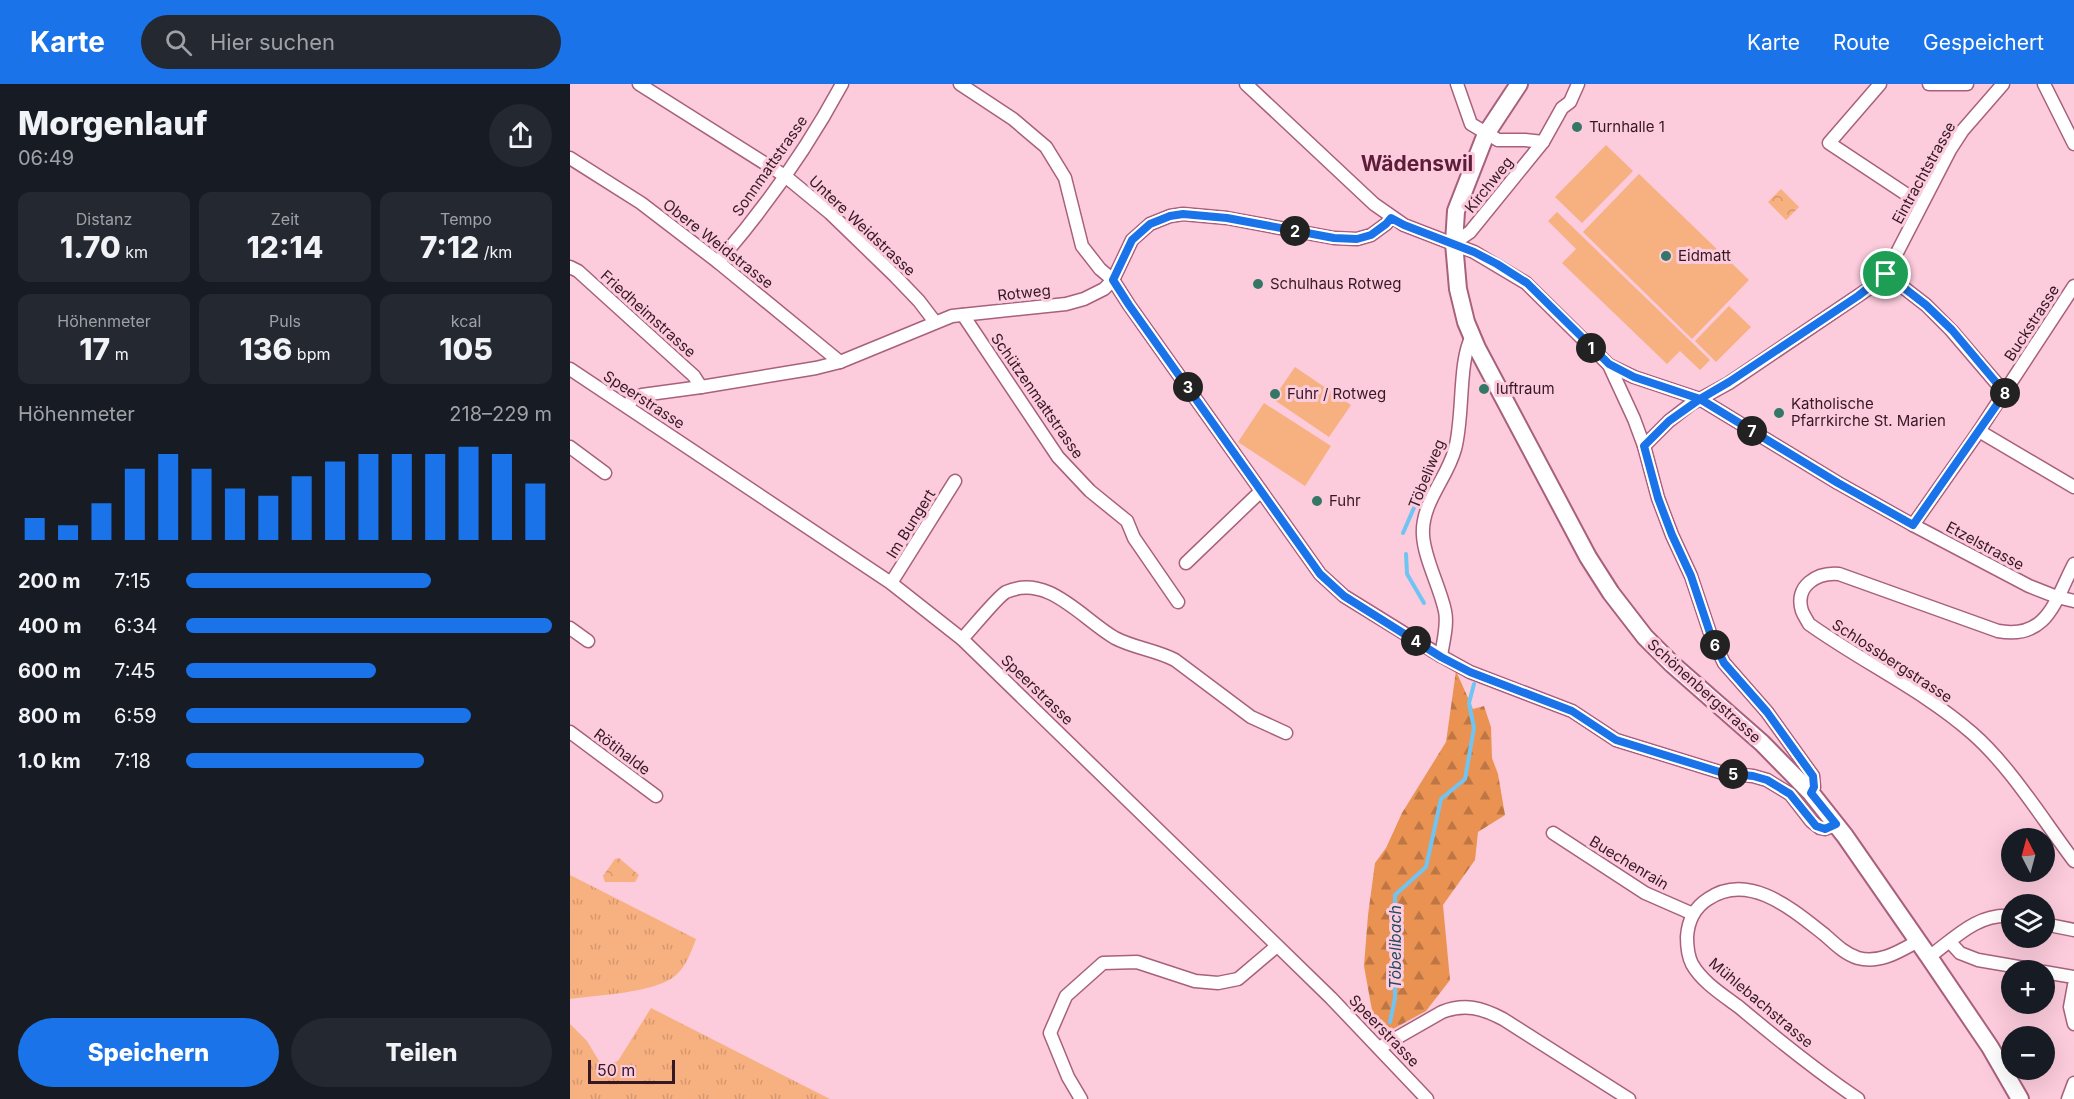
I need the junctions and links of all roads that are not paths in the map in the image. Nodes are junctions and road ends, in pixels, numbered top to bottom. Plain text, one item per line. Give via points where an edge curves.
1 (639, 84) edge
2 (842, 84) edge
3 (960, 84) edge
4 (1246, 84) edge
5 (1457, 84) edge
6 (1520, 84) edge
7 (1578, 84) edge
8 (1880, 84) edge
9 (1929, 84) edge
10 (1967, 84) edge
11 (2044, 84) edge
12 (1997, 86) edge
13 (1486, 134) junction
14 (1543, 142) junction
15 (2074, 144) edge
16 (570, 158) edge
17 (785, 176) junction
18 (1921, 204) junction
19 (1391, 218) junction
20 (1454, 243) junction
21 (718, 262) junction
22 (570, 267) edge
23 (1886, 274) junction
24 (1113, 280) junction
25 (2074, 286) edge
26 (963, 315) junction
27 (934, 322) junction
28 (1472, 336) junction
29 (840, 362) junction
30 (1609, 364) junction
31 (570, 369) edge
32 (701, 387) junction
33 (2005, 393) junction
34 (1700, 399) junction
35 (627, 406) junction
36 (1979, 431) junction
37 (1644, 446) junction
38 (570, 447) edge
39 (605, 473) dead end
40 (955, 482) dead end
41 (2074, 488) edge
42 (1261, 491) junction
43 (1913, 525) junction
44 (1186, 563) dead end
45 (2074, 564) edge
46 (891, 583) junction
47 (2057, 597) junction
48 (2074, 601) edge
49 (1178, 602) dead end
50 (570, 628) edge
51 (962, 639) junction
52 (588, 641) dead end
53 (1441, 657) junction
54 (570, 732) edge
55 (1286, 733) dead end
56 (1811, 793) junction
57 (656, 796) dead end
58 (1836, 824) junction
59 (1553, 833) dead end
60 (2074, 861) edge
61 (1693, 914) junction
62 (2001, 915) edge
63 (2055, 926) edge
64 (2074, 930) edge
65 (1918, 941) junction
66 (1950, 942) junction
67 (1277, 946) junction
68 (1929, 957) junction
69 (2001, 964) edge
70 (2055, 974) edge
71 (2074, 977) edge
72 (2074, 985) edge
73 (2074, 1024) edge
74 (1378, 1048) junction
75 (2074, 1083) edge
76 (1081, 1099) edge
77 (1427, 1099) edge
78 (1629, 1099) edge
79 (1858, 1099) edge
80 (2020, 1099) edge
81 (2068, 1099) edge

1 - 17 street, Untere Weidstrasse
2 - 17 street, Sonnmattstrasse
3 - 24 street via 1013,119 1046,147 1065,178 1082,246
4 - 19 street
5 - 13 street via 1471,124
6 - 13 street, Schönenbergstrasse
7 - 14 street, Kirchweg
8 - 18 street via 1829,143
9 - 10 street
11 - 15 street
12 - 18 street, Eintrachtstrasse via 1963,130
13 - 14 street, Kirchweg via 1498,140
13 - 20 street, Schönenbergstrasse via 1459,200
14 - 20 street, Kirchweg via 1470,232
16 - 21 street, Obere Weidstrasse via 641,203
17 - 21 street, Sonnmattstrasse
17 - 27 street, Untere Weidstrasse via 887,268
18 - 23 street, Eintrachtstrasse
19 - 20 street
19 - 24 street via 1371,235 1357,239 1227,218 1170,216 1150,224 1132,240
20 - 28 street, Schönenbergstrasse via 1458,288
20 - 30 street via 1527,283
21 - 29 street, Obere Weidstrasse
22 - 32 street, Friedheimstrasse via 694,376
23 - 33 street via 1952,330
23 - 34 street, Eintrachtstrasse
24 - 26 street, Rotweg via 1095,294 1066,304
24 - 42 street
25 - 33 street, Buckstrasse
26 - 27 street, Rotweg
26 - 49 street, Schützenmattstrasse via 1058,457 1089,491 1127,521 1134,538
27 - 29 street, Rotweg
28 - 53 street, Töbeliweg via 1454,452 1432,496 1423,536 1446,612
28 - 56 street, Schönenbergstrasse via 1583,548 1611,593 1672,664 1762,743
29 - 32 street, Rotweg
30 - 34 street, Etzelstrasse via 1634,377
30 - 37 street
31 - 35 street, Speerstrasse
32 - 35 street, Rotweg via 637,396
33 - 36 street, Buckstrasse
34 - 37 street, Eintrachtstrasse via 1669,421
34 - 43 street, Etzelstrasse
35 - 46 street, Speerstrasse
36 - 41 street
36 - 43 street, Buckstrasse
37 - 56 street via 1658,498 1715,645 1724,663 1767,712 1813,776
38 - 39 street
40 - 46 street, Im Bungert
42 - 44 street
42 - 53 street via 1320,574 1344,596
43 - 47 street, Etzelstrasse
45 - 47 street, Schlossbergstrasse
46 - 51 street, Speerstrasse
47 - 48 street, Etzelstrasse
47 - 60 street, Schlossbergstrasse via 2040,624 2025,632 2010,633 1827,573 1807,584 1801,610 1809,624 1938,706 1972,733 1996,757
50 - 52 street
51 - 55 street via 1005,593 1030,587 1058,596 1114,637 1175,660 1251,717
51 - 67 street, Speerstrasse
53 - 58 street via 1495,683 1572,711 1616,740 1723,773 1767,780 1790,794 1816,826 1825,829
54 - 57 street, Rötihalde
56 - 58 street, Schönenbergstrasse
58 - 65 street, Schönenbergstrasse
59 - 61 street, Buechenrain via 1645,892
61 - 65 street via 1721,892 1750,890 1782,905 1860,959 1882,958
61 - 79 street, Mühlebachstrasse via 1688,948 1691,962 1701,976 1775,1038
62 - 66 street via 1984,918
63 - 64 street
65 - 68 street, Schönenbergstrasse
66 - 68 street
66 - 69 street via 1960,953
67 - 74 street, Speerstrasse
67 - 76 street via 1238,979 1218,983 1195,981 1137,962 1103,963 1066,996 1050,1033
68 - 80 street, Schönenbergstrasse
70 - 71 street
72 - 73 street via 2070,1007
74 - 77 street, Speerstrasse
74 - 78 street via 1442,1012 1468,1006 1484,1009
75 - 81 street

